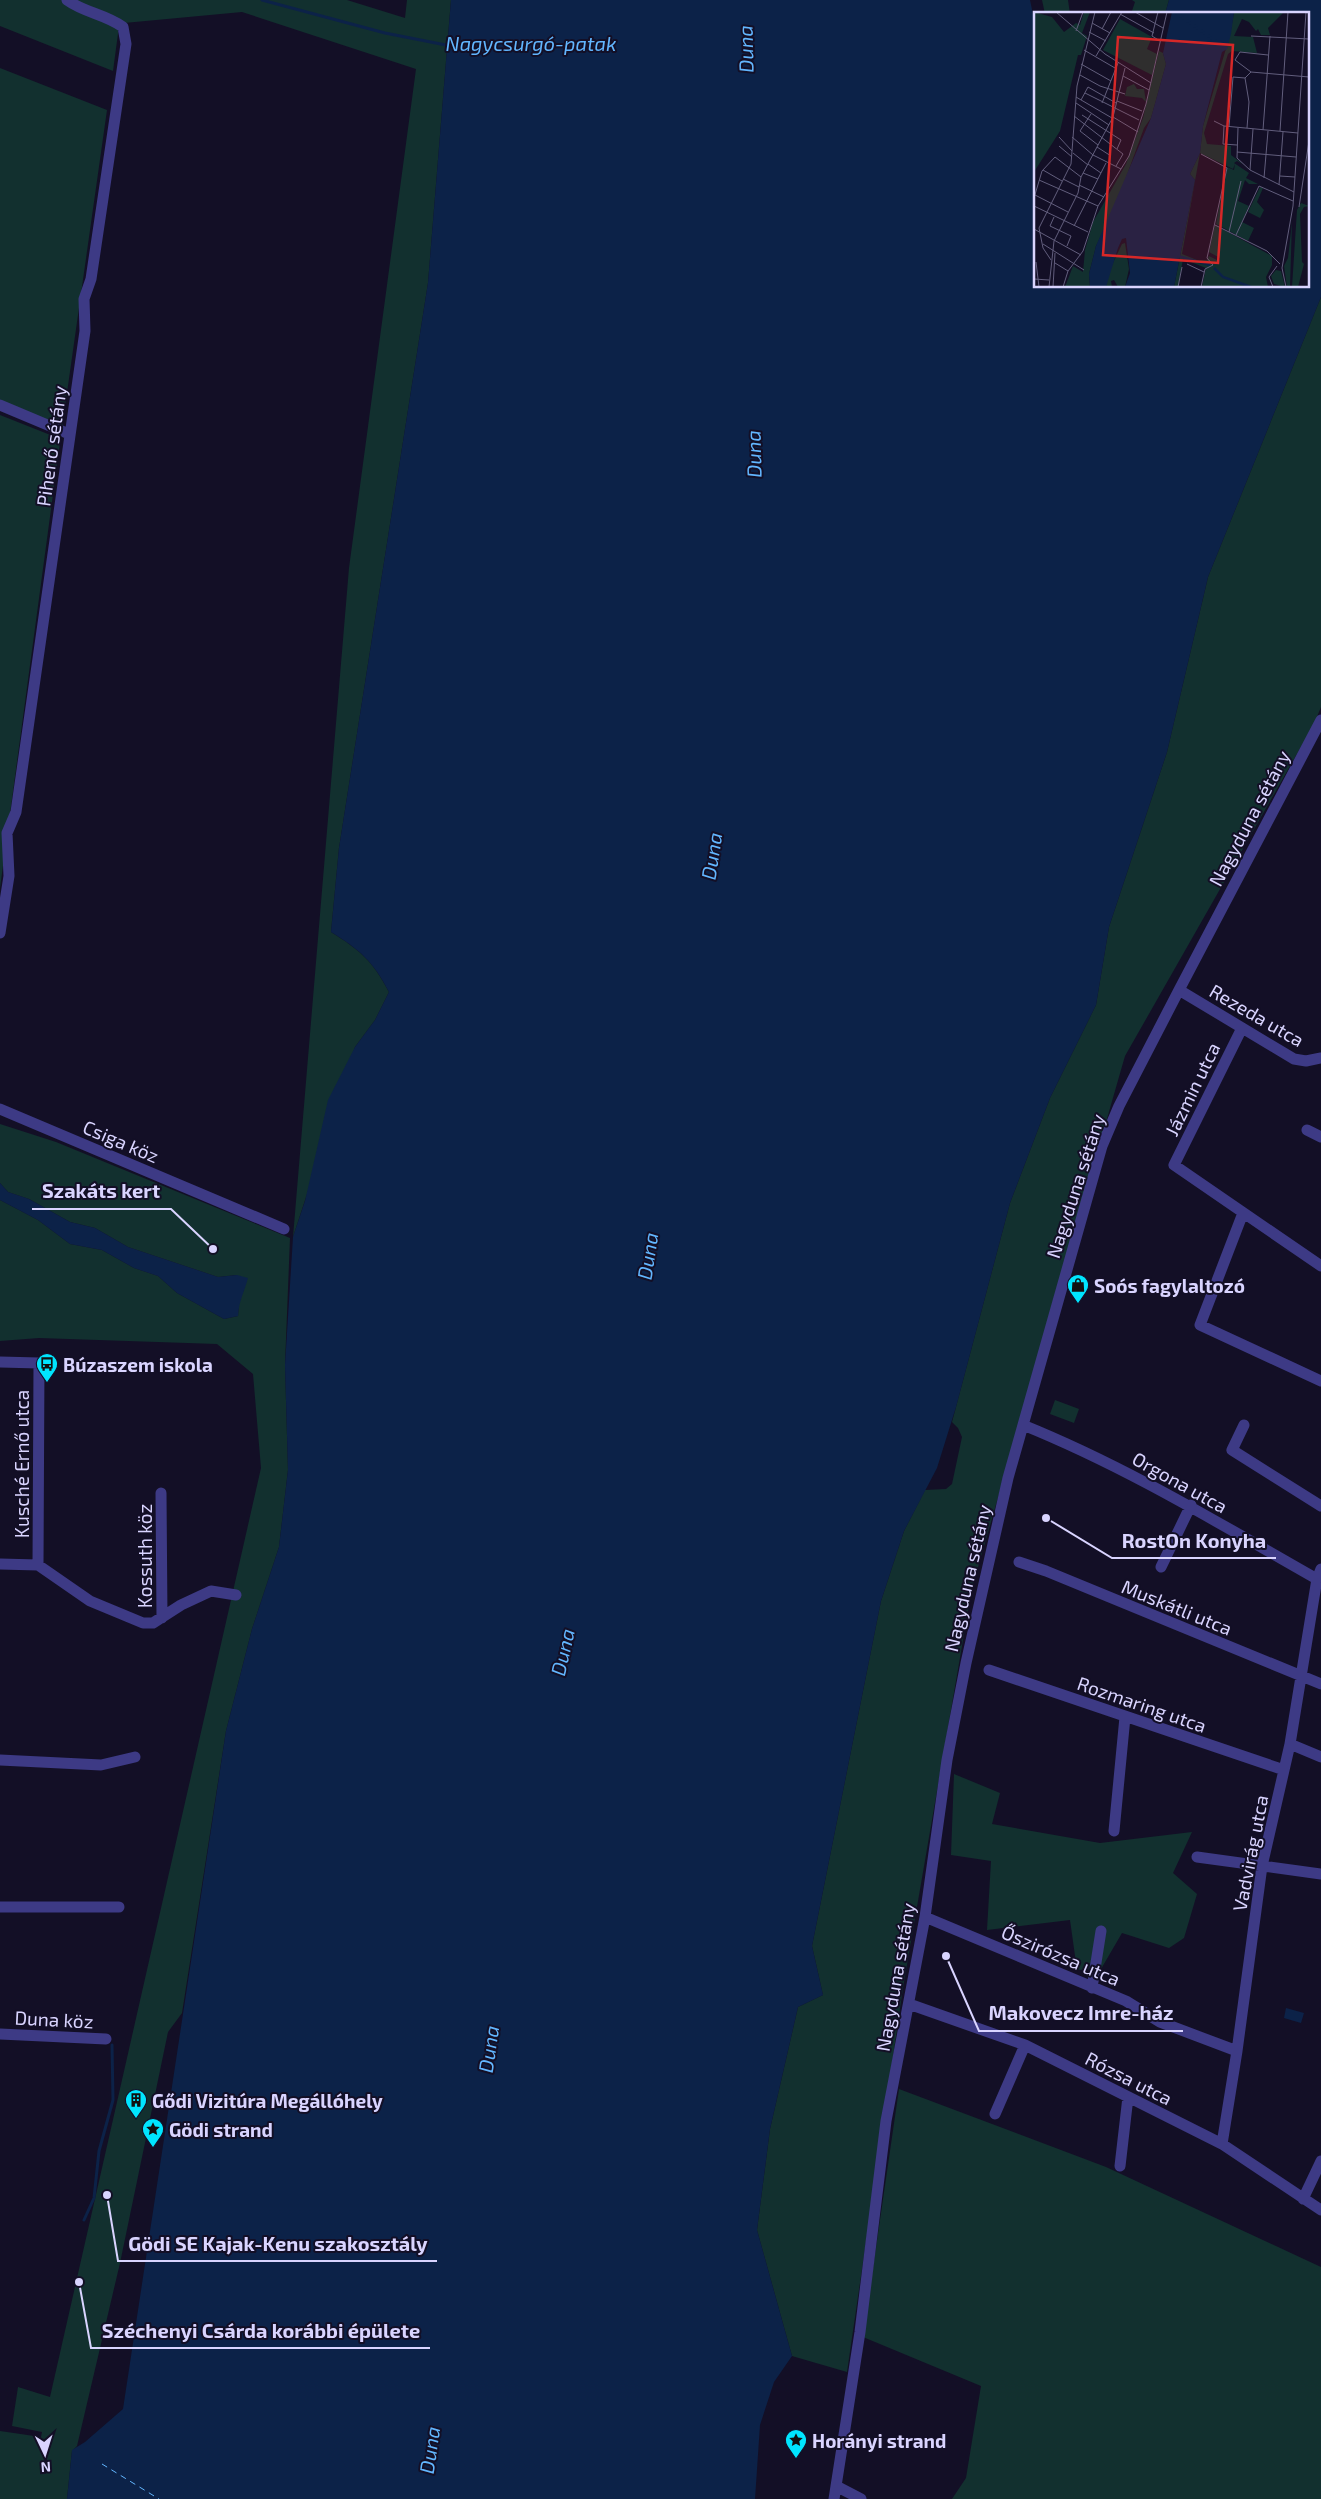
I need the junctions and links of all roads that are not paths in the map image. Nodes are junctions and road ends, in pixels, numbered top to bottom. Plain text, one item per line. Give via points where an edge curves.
1 (66, 0) edge
2 (0, 405) edge
3 (69, 434) junction
4 (1321, 720) edge
5 (0, 933) edge
6 (1179, 990) junction
7 (1242, 1028) junction
8 (1321, 1058) edge
9 (0, 1109) edge
10 (1307, 1130) dead end
11 (1321, 1137) edge
12 (1243, 1213) junction
13 (284, 1229) dead end
14 (1321, 1266) edge
15 (0, 1362) edge
16 (1321, 1381) edge
17 (1023, 1425) junction
18 (1244, 1426) dead end
19 (161, 1493) dead end
20 (1191, 1505) junction
21 (1321, 1506) edge
22 (1019, 1562) dead end
23 (0, 1564) edge
24 (38, 1565) junction
25 (1161, 1567) dead end
26 (1319, 1574) edge
27 (236, 1595) dead end
28 (162, 1618) junction
29 (988, 1670) dead end
30 (1302, 1675) junction
31 (1321, 1684) edge
32 (1125, 1717) junction
33 (1290, 1744) junction
34 (1321, 1757) edge
35 (135, 1758) dead end
36 (0, 1760) edge
37 (1284, 1770) junction
38 (1114, 1831) dead end
39 (1198, 1857) dead end
40 (1262, 1866) junction
41 (1321, 1874) edge
42 (0, 1907) edge
43 (119, 1907) dead end
44 (925, 1917) junction
45 (1101, 1931) dead end
46 (1092, 1988) junction
47 (909, 2004) junction
48 (0, 2034) edge
49 (106, 2039) dead end
50 (1025, 2045) junction
51 (1237, 2051) junction
52 (1128, 2097) junction
53 (995, 2114) dead end
54 (1222, 2144) junction
55 (1321, 2161) edge
56 (1120, 2166) dead end
57 (1303, 2199) junction
58 (1321, 2210) edge
59 (836, 2486) junction
60 (834, 2499) edge
61 (861, 2499) edge

1 - 3 street, Pihenő sétány via 83,11 114,20 123,27 126,44 91,279 84,298 85,331
2 - 3 street
3 - 5 street, Pihenő sétány via 16,812 8,833 9,876
4 - 6 street, Nagyduna sétány
6 - 7 street, Rezeda utca
6 - 17 street, Nagyduna sétány via 1102,1146
7 - 8 street, Rezeda utca via 1294,1059
7 - 12 street, Jázmin utca via 1174,1165
9 - 13 street, Csiga köz
10 - 11 street
12 - 14 street
12 - 16 street via 1200,1325
15 - 24 street, Kusché Ernő utca via 40,1362
17 - 20 street, Orgona utca via 1069,1444
17 - 44 street, Nagyduna sétány via 966,1662 947,1760
18 - 21 street via 1232,1450
19 - 28 street, Kossuth köz
20 - 25 street
20 - 26 street, Orgona utca
22 - 30 street, Muskátli utca
23 - 24 street
24 - 28 street via 90,1601 143,1622 153,1623
26 - 30 street, Vadvirág utca
27 - 28 street via 211,1591
29 - 32 street, Rozmaring utca
30 - 31 street, Muskátli utca
30 - 33 street, Vadvirág utca
32 - 37 street, Rozmaring utca
32 - 38 street
33 - 34 street
33 - 37 street, Vadvirág utca
35 - 36 street via 101,1765
37 - 40 street, Vadvirág utca
39 - 40 street
40 - 41 street
40 - 51 street, Vadvirág utca
42 - 43 street
44 - 46 street, Őszirózsa utca
44 - 47 street, Nagyduna sétány
45 - 46 street
46 - 51 street, Őszirózsa utca via 1126,2001 1160,2022
47 - 50 street, Rózsa utca
47 - 59 street, Nagyduna sétány via 886,2121 860,2332
48 - 49 street, Duna köz
50 - 52 street, Rózsa utca
50 - 53 street
51 - 54 street, Vadvirág utca
52 - 54 street, Rózsa utca
52 - 56 street
54 - 57 street, Rózsa utca
55 - 57 street
57 - 58 street, Rózsa utca
59 - 60 street, Nagyduna sétány
59 - 61 street

